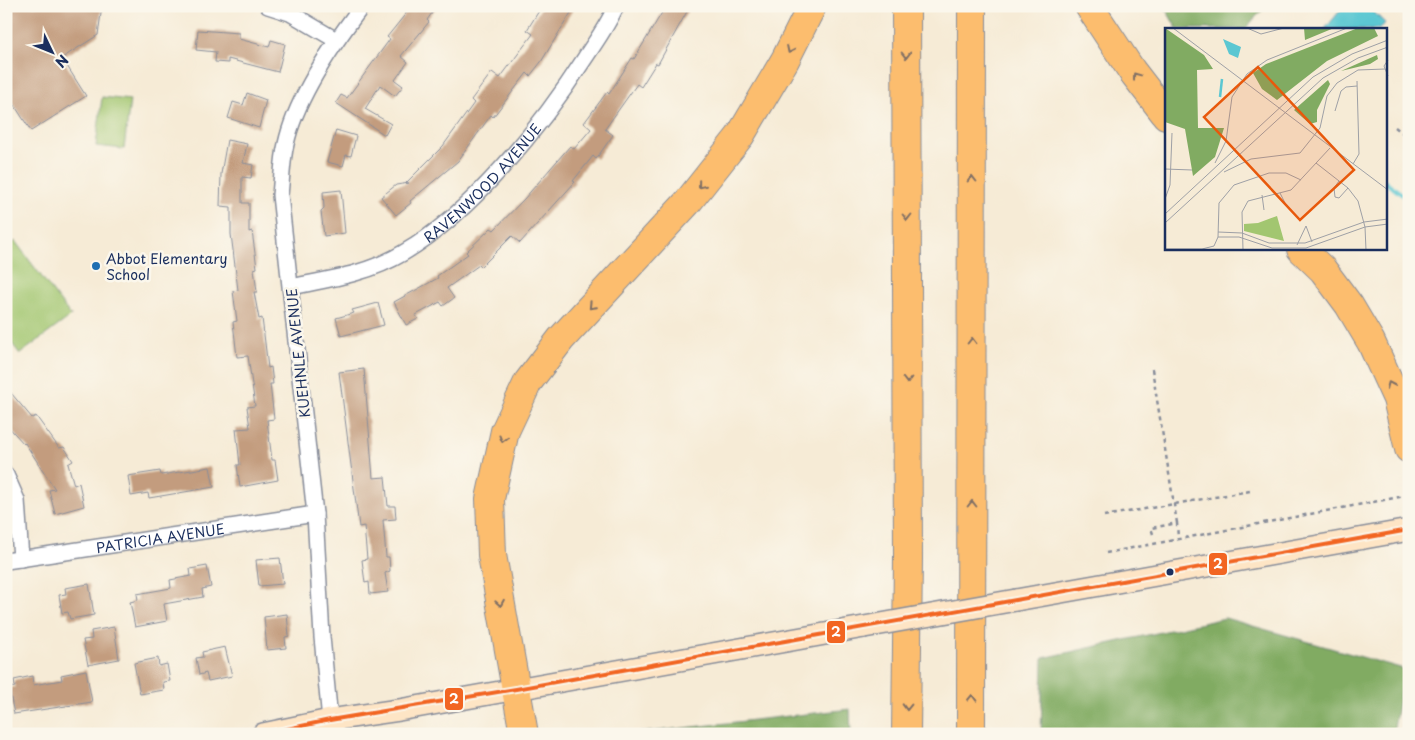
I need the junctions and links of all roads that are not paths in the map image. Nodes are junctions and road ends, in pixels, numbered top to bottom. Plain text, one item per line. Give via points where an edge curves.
1 (268, 6) edge
2 (362, 6) edge
3 (616, 6) edge
4 (812, 6) edge
5 (906, 6) edge
6 (972, 6) edge
7 (1089, 6) edge
8 (336, 40) junction
9 (1165, 114) edge
10 (1302, 250) edge
11 (291, 286) junction
12 (1409, 448) edge
13 (6, 475) edge
14 (315, 514) junction
15 (1409, 530) edge
16 (14, 560) edge
17 (516, 689) junction
18 (330, 720) junction
19 (263, 734) edge
20 (524, 734) edge
21 (906, 734) edge
22 (971, 734) edge

1 - 8 street via 290,13
2 - 8 street, KUEHNLE AVENUE
3 - 11 street, RAVENWOOD AVENUE via 561,95 510,157 448,222 403,254 360,274
4 -> 17 highway via 785,60 740,136 687,203 561,339 528,382 505,431 490,498 492,555
5 -> 21 highway
22 -> 6 highway
9 -> 7 highway
8 - 11 street, KUEHNLE AVENUE via 306,93 286,144 280,194
12 -> 10 highway via 1397,399 1371,342 1323,270
11 - 14 street, KUEHNLE AVENUE
13 - 16 street via 17,500
14 - 16 street, PATRICIA AVENUE
14 - 18 street, KUEHNLE AVENUE
15 - 17 main road, bridge
17 - 18 main road
17 - 20 highway
18 - 19 main road

